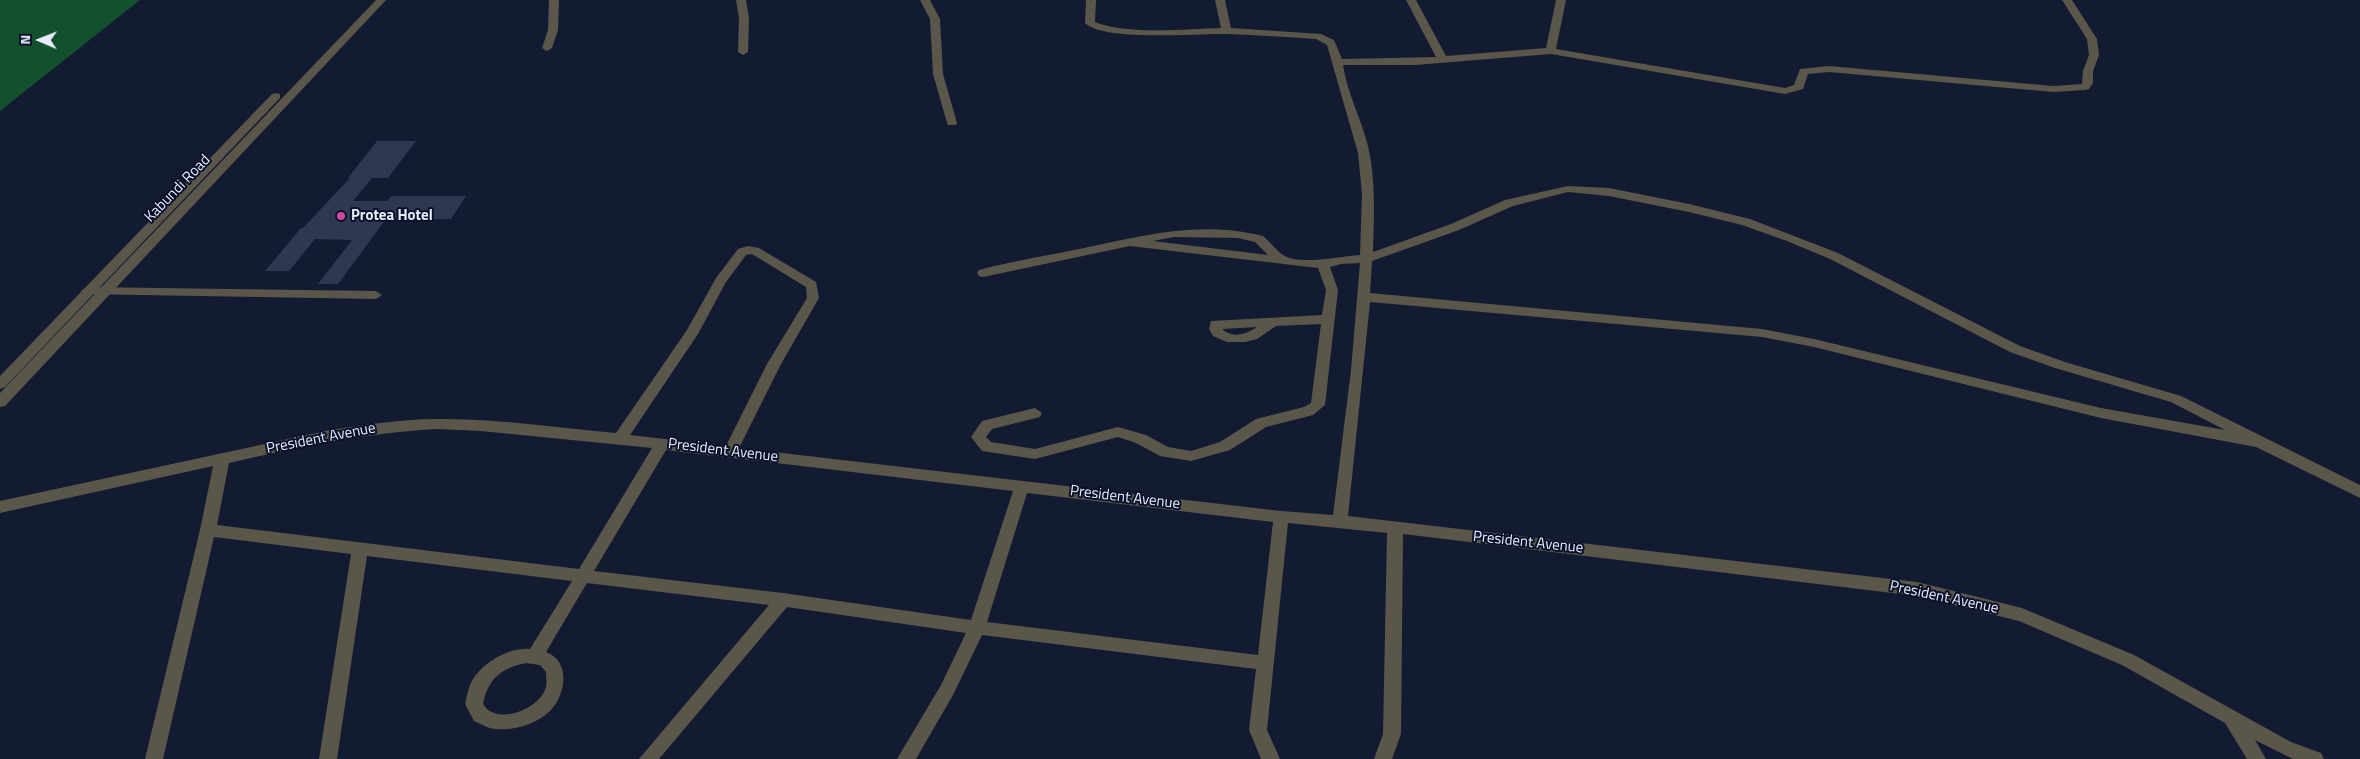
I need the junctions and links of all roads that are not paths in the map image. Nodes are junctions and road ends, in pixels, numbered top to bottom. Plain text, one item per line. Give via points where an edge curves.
1 (370, 0) edge
2 (381, 0) edge
3 (554, 0) edge
4 (740, 0) edge
5 (925, 0) edge
6 (1091, 0) edge
7 (1220, 0) edge
8 (1412, 0) edge
9 (1562, 0) edge
10 (2067, 0) edge
11 (1228, 31) junction
12 (547, 48) dead end
13 (1550, 51) junction
14 (743, 52) dead end
15 (1443, 60) junction
16 (1339, 62) junction
17 (952, 123) dead end
18 (1128, 242) junction
19 (1280, 259) junction
20 (1366, 259) junction
21 (1324, 264) junction
22 (983, 273) dead end
23 (87, 291) junction
24 (103, 291) junction
25 (376, 295) dead end
26 (1364, 297) junction
27 (1328, 319) junction
28 (1272, 322) dead end
29 (0, 384) edge
30 (0, 402) edge
31 (1035, 413) dead end
32 (620, 439) junction
33 (2259, 442) junction
34 (662, 444) junction
35 (730, 452) junction
36 (222, 459) junction
37 (1022, 486) junction
38 (2360, 492) edge
39 (0, 507) edge
40 (1281, 516) junction
41 (1340, 521) junction
42 (1395, 528) junction
43 (208, 530) junction
44 (360, 549) junction
45 (582, 576) junction
46 (783, 600) junction
47 (977, 628) junction
48 (535, 656) junction
49 (1266, 663) junction
50 (2231, 718) junction
51 (154, 759) edge
52 (328, 759) edge
53 (648, 759) edge
54 (906, 759) edge
55 (1271, 759) edge
56 (1383, 759) edge
57 (2257, 759) edge
58 (2315, 759) edge

1 - 23 street, Kabundi Road
2 - 24 street, Kabundi Road
3 - 12 street via 553,30
4 - 14 street via 744,18
5 - 17 street via 935,19 938,74
6 - 11 street via 1090,23 1097,27
7 - 11 street
8 - 15 street
9 - 13 street
10 - 13 street via 2092,39 2094,55 2088,71 2088,83 2078,89 1829,69 1804,71 1799,88 1785,91
11 - 16 street via 1326,38 1332,43
13 - 15 street
15 - 16 street
16 - 20 street via 1340,81 1360,131 1366,166 1369,222
18 - 19 street
18 - 19 street via 1174,233 1238,234 1259,239
18 - 22 street
19 - 21 street
20 - 21 street
20 - 26 street
20 - 33 street via 1455,227 1509,203 1568,188 1680,206 1746,222 1791,238 1834,256 2015,350 2176,399
21 - 27 street via 1332,290
23 - 24 street
23 - 29 street, Kabundi Road
24 - 25 street
24 - 30 street, Kabundi Road
26 - 33 street via 1762,333 1899,362 2101,413
26 - 41 street
27 - 28 street
27 - 31 street via 1318,405 1261,423 1225,446 1191,456 1165,452 1141,439 1118,432 1035,454 987,447 978,437 988,425
32 - 34 street, President Avenue
32 - 35 street via 694,331 720,281 742,252 748,250 801,276 812,285 814,298 774,364
32 - 36 street, President Avenue via 481,426 420,425 330,435
33 - 38 street
34 - 35 street, President Avenue
34 - 45 street
35 - 37 street, President Avenue
36 - 39 street, President Avenue
36 - 43 street
37 - 40 street, President Avenue
37 - 47 street
40 - 41 street, President Avenue
40 - 49 street
41 - 42 street, President Avenue
42 - 50 street, President Avenue via 1917,589 2022,615 2128,660
42 - 56 street via 1392,734
43 - 44 street
43 - 51 street
44 - 45 street
44 - 52 street
45 - 46 street
45 - 48 street
46 - 47 street
46 - 53 street
47 - 49 street
47 - 54 street via 947,690
48 - 48 street via 544,658 556,669 556,685 546,702 533,714 517,721 496,724 480,716 474,702 479,684 486,676 494,668 515,658
49 - 55 street via 1258,730
50 - 57 street, President Avenue
50 - 58 street, President Avenue via 2285,748

